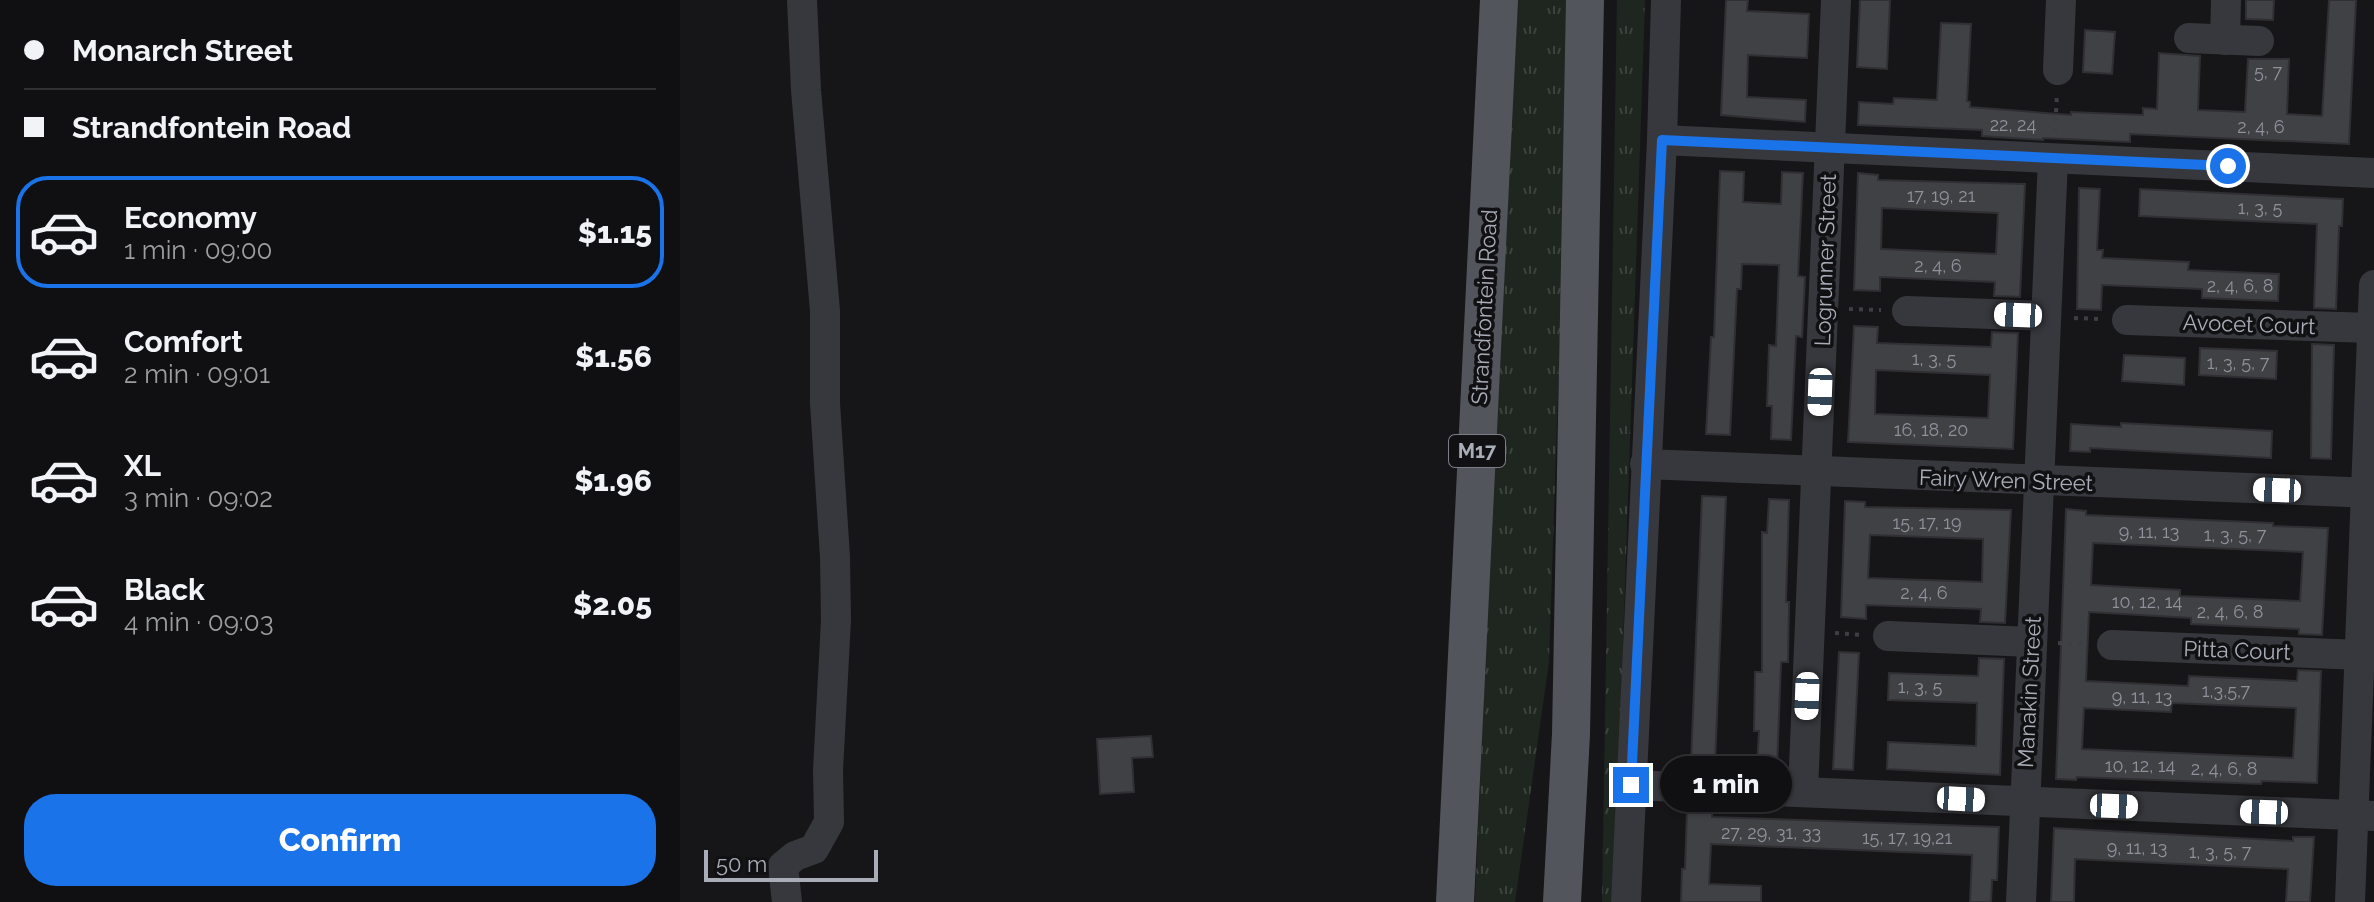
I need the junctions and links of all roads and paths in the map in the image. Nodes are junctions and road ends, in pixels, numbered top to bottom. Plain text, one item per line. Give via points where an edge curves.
1 (802, 0) edge
2 (1499, 0) edge
3 (1585, 0) edge
4 (1666, 0) edge
5 (1836, 0) edge
6 (2061, 0) edge
7 (2226, 0) edge
8 (2189, 38) dead end
9 (2225, 40) junction
10 (2259, 41) dead end
11 (2058, 70) joint
12 (1662, 140) junction
13 (1830, 149) junction
14 (2053, 159) junction
15 (2374, 173) edge
16 (2374, 285) edge
17 (1823, 308) junction
18 (1907, 311) joint
19 (2046, 316) junction
20 (2127, 320) joint
21 (2372, 328) junction
22 (1645, 464) junction
23 (1817, 473) junction
24 (2040, 481) junction
25 (2370, 493) edge
26 (1810, 632) junction
27 (1888, 636) joint
28 (2032, 642) junction
29 (2112, 645) joint
30 (2361, 655) junction
31 (1631, 785) junction
32 (1803, 791) junction
33 (2024, 803) junction
34 (2364, 815) edge
35 (787, 902) edge
36 (1455, 902) edge
37 (1562, 902) edge
38 (1626, 902) edge
39 (2021, 902) edge
40 (2350, 902) edge

1 - 35 street via 825,311 836,620 829,822 814,849 783,866
2 - 36 main road, Strandfontein Road / M17
3 - 37 main road via 1571,734
4 - 12 street
5 - 13 street, Logrunner Street
6 - 11 street
7 - 9 street
8 - 9 street
9 - 10 street
11 - 14 path
12 - 13 street
12 - 22 street
13 - 14 street
13 - 17 street, Logrunner Street
14 - 15 street
14 - 19 street, Manakin Street
16 - 21 street
17 - 18 path
17 - 23 street, Logrunner Street
18 - 19 street
19 - 20 path
19 - 24 street, Manakin Street
20 - 21 street, Avocet Court
21 - 25 street
22 - 23 street, Fairy Wren Street
22 - 31 street
23 - 24 street, Fairy Wren Street
23 - 26 street, Logrunner Street
24 - 25 street, Fairy Wren Street
24 - 28 street, Manakin Street
25 - 30 street
26 - 27 path
26 - 32 street, Logrunner Street
27 - 28 street
28 - 29 path
28 - 33 street, Manakin Street
29 - 30 street, Pitta Court
30 - 34 street
31 - 32 street
31 - 38 street
32 - 33 street
33 - 34 street
33 - 39 street, Manakin Street
34 - 40 street

